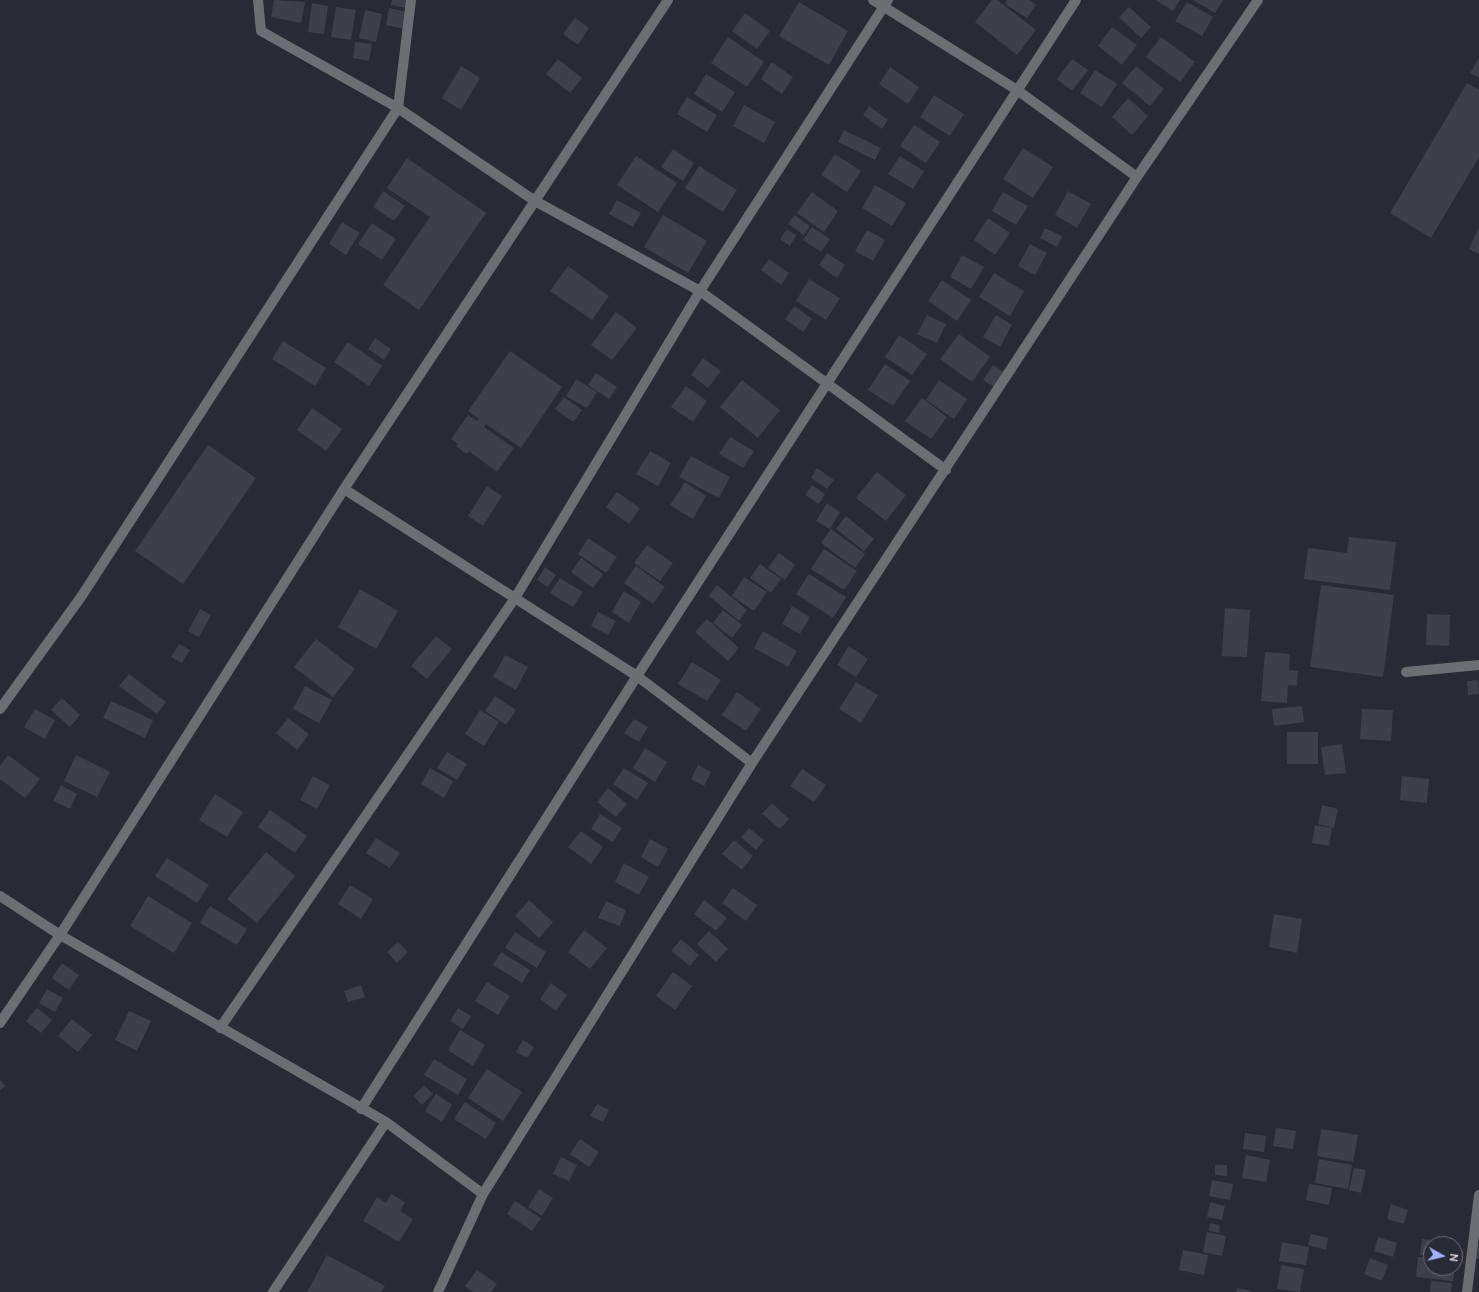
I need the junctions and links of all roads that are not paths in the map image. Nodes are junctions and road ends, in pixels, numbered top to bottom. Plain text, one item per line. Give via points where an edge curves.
1 (258, 0) edge
2 (411, 0) edge
3 (668, 0) edge
4 (873, 0) edge
5 (1076, 0) edge
6 (1258, 0) edge
7 (886, 4) edge
8 (1017, 90) junction
9 (398, 108) junction
10 (1137, 177) junction
11 (534, 201) junction
12 (700, 291) junction
13 (828, 383) junction
14 (946, 470) junction
15 (344, 489) junction
16 (515, 598) junction
17 (1479, 665) edge
18 (1406, 672) dead end
19 (637, 676) junction
20 (0, 709) edge
21 (752, 763) junction
22 (0, 896) edge
23 (60, 935) junction
24 (0, 1023) edge
25 (220, 1028) junction
26 (361, 1109) junction
27 (386, 1122) junction
28 (483, 1194) junction
29 (1479, 1195) edge
30 (273, 1292) edge
31 (438, 1292) edge
32 (1467, 1292) edge

1 - 9 street via 260,31
2 - 9 street
3 - 11 street
4 - 7 street
5 - 8 street
6 - 10 street
7 - 8 street
7 - 12 street
8 - 10 street
8 - 13 street
9 - 11 street
9 - 20 street via 81,597
10 - 14 street
11 - 12 street
11 - 15 street
12 - 13 street
12 - 16 street
13 - 14 street
13 - 19 street
14 - 21 street
15 - 16 street
15 - 23 street
16 - 19 street
16 - 25 street
17 - 18 street
19 - 21 street
19 - 26 street
21 - 28 street
22 - 23 street
23 - 24 street
23 - 25 street
25 - 26 street
26 - 27 street
27 - 28 street
27 - 30 street
28 - 31 street
29 - 32 street

